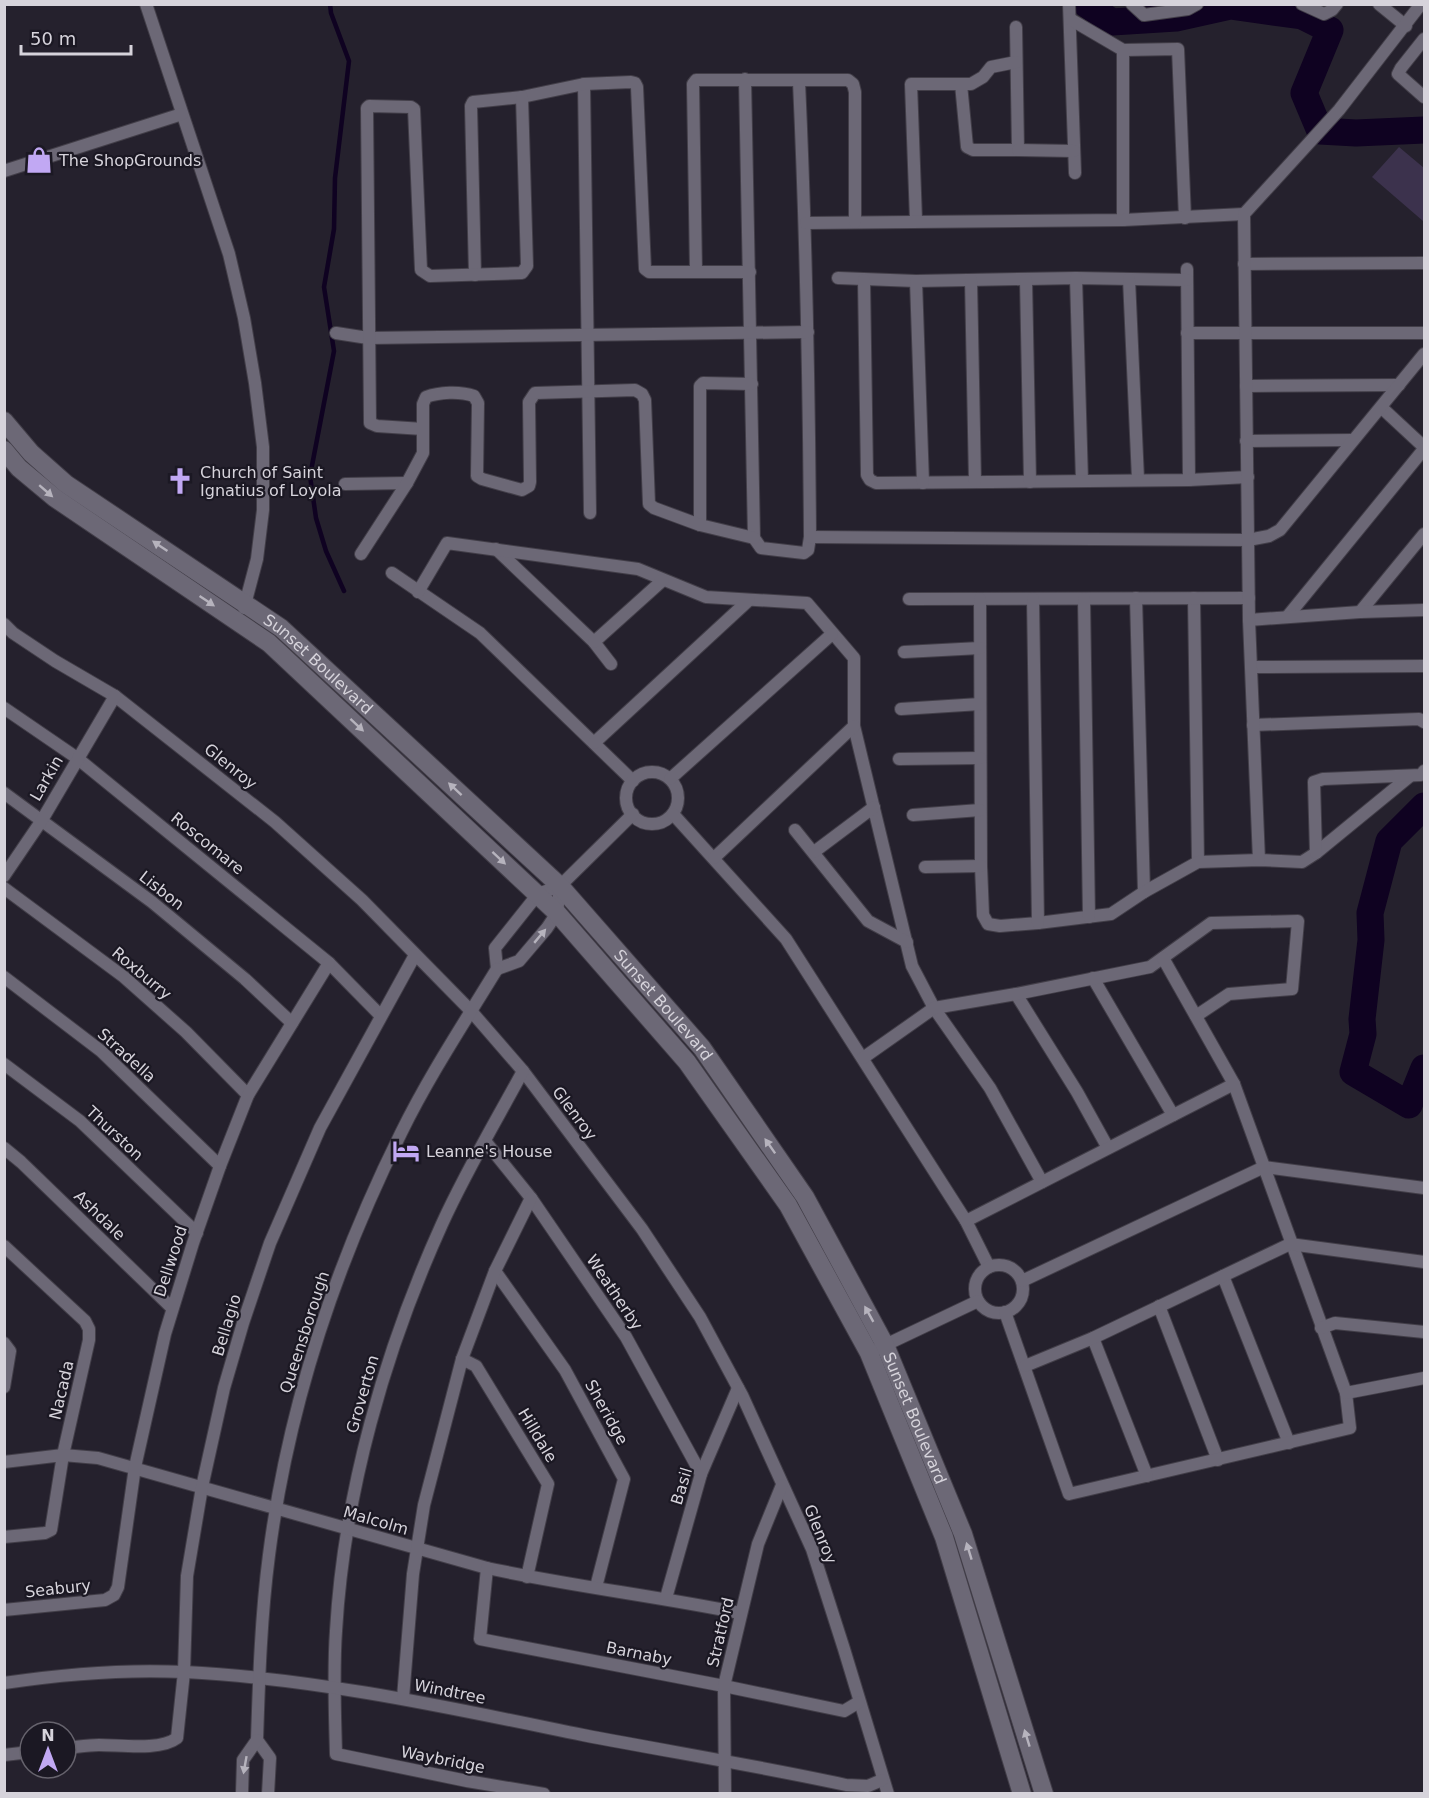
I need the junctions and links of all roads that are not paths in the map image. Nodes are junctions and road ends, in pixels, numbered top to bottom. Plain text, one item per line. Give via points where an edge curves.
1 (146, 4) edge
2 (1069, 4) edge
3 (1132, 4) edge
4 (1197, 4) edge
5 (1302, 4) edge
6 (1337, 4) edge
7 (1421, 4) edge
8 (1386, 7) edge
9 (1070, 19) junction
10 (1406, 26) junction
11 (1016, 27) dead end
12 (1425, 39) edge
13 (1123, 50) junction
14 (1016, 62) junction
15 (745, 79) junction
16 (799, 82) junction
17 (584, 84) junction
18 (961, 84) junction
19 (522, 97) junction
20 (1425, 97) edge
21 (182, 114) junction
22 (1018, 150) junction
23 (1074, 151) junction
24 (4, 171) edge
25 (1075, 173) dead end
26 (1244, 214) junction
27 (1185, 218) junction
28 (916, 220) junction
29 (1123, 220) junction
30 (855, 222) junction
31 (806, 223) junction
32 (1425, 262) edge
33 (1244, 264) junction
34 (696, 272) junction
35 (750, 272) junction
36 (475, 275) junction
37 (838, 278) dead end
38 (1076, 278) junction
39 (1129, 279) junction
40 (864, 280) junction
41 (971, 280) junction
42 (1026, 280) junction
43 (916, 281) junction
44 (808, 332) junction
45 (1244, 332) junction
46 (336, 333) dead end
47 (750, 333) junction
48 (1187, 333) junction
49 (1425, 333) edge
50 (588, 334) junction
51 (368, 338) junction
52 (1425, 354) edge
53 (752, 384) junction
54 (1399, 385) junction
55 (1246, 386) junction
56 (588, 393) junction
57 (1382, 408) junction
58 (4, 421) edge
59 (423, 429) junction
60 (1353, 440) junction
61 (1246, 441) junction
62 (1425, 448) edge
63 (4, 450) edge
64 (1248, 477) junction
65 (1138, 479) junction
66 (1189, 480) junction
67 (1082, 481) junction
68 (975, 482) junction
69 (1030, 482) junction
70 (407, 483) junction
71 (922, 483) junction
72 (345, 484) dead end
73 (590, 513) dead end
74 (700, 525) junction
75 (1425, 534) edge
76 (810, 537) junction
77 (754, 538) junction
78 (1248, 540) junction
79 (496, 549) junction
80 (362, 554) dead end
81 (392, 573) dead end
82 (663, 580) junction
83 (418, 592) junction
84 (1136, 598) junction
85 (1194, 598) junction
86 (1249, 598) junction
87 (909, 599) dead end
88 (980, 599) junction
89 (1033, 599) junction
90 (1084, 599) junction
91 (749, 600) junction
92 (246, 603) junction
93 (1425, 610) edge
94 (1360, 612) junction
95 (1287, 617) junction
96 (1249, 620) junction
97 (238, 622) junction
98 (4, 624) edge
99 (832, 634) junction
100 (594, 642) junction
101 (980, 648) junction
102 (904, 652) dead end
103 (611, 664) dead end
104 (1425, 666) edge
105 (1252, 667) junction
106 (115, 696) junction
107 (980, 704) junction
108 (4, 708) edge
109 (901, 709) dead end
110 (1425, 722) edge
111 (1253, 725) junction
112 (854, 726) junction
113 (594, 743) junction
114 (77, 758) junction
115 (980, 758) junction
116 (899, 759) dead end
117 (1425, 771) edge
118 (1410, 776) junction
119 (670, 779) junction
120 (633, 781) junction
121 (4, 793) edge
122 (874, 807) junction
123 (980, 810) junction
124 (633, 814) junction
125 (673, 814) junction
126 (913, 815) dead end
127 (42, 820) junction
128 (795, 830) dead end
129 (814, 852) junction
130 (1316, 854) junction
131 (714, 858) junction
132 (1259, 861) junction
133 (1198, 862) junction
134 (981, 866) junction
135 (925, 867) dead end
136 (4, 876) edge
137 (560, 886) junction
138 (4, 888) edge
139 (1144, 892) junction
140 (538, 894) junction
141 (557, 913) junction
142 (1089, 917) junction
143 (1038, 923) junction
144 (906, 942) junction
145 (415, 956) junction
146 (1163, 958) junction
147 (329, 963) junction
148 (497, 969) junction
149 (4, 977) edge
150 (1093, 978) junction
151 (1016, 994) junction
152 (934, 1008) junction
153 (471, 1011) junction
154 (380, 1015) junction
155 (1196, 1016) junction
156 (292, 1023) junction
157 (863, 1058) junction
158 (4, 1064) edge
159 (524, 1071) junction
160 (1234, 1084) junction
161 (248, 1095) junction
162 (1173, 1115) junction
163 (485, 1141) junction
164 (4, 1148) edge
165 (1108, 1148) junction
166 (220, 1166) junction
167 (1264, 1167) junction
168 (1042, 1182) junction
169 (1425, 1188) edge
170 (531, 1198) junction
171 (966, 1221) junction
172 (197, 1233) junction
173 (1290, 1244) junction
174 (4, 1246) edge
175 (1425, 1262) edge
176 (989, 1267) junction
177 (495, 1271) junction
178 (1223, 1276) junction
179 (1022, 1281) junction
180 (978, 1301) junction
181 (1160, 1306) junction
182 (172, 1308) junction
183 (1005, 1312) junction
184 (1321, 1328) junction
185 (1425, 1332) edge
186 (1093, 1338) junction
187 (4, 1343) edge
188 (877, 1349) junction
189 (462, 1359) junction
190 (1025, 1366) junction
191 (1425, 1378) edge
192 (4, 1387) edge
193 (738, 1388) junction
194 (1346, 1393) junction
195 (1289, 1443) junction
196 (63, 1455) junction
197 (1218, 1460) junction
198 (4, 1462) edge
199 (135, 1467) junction
200 (700, 1474) junction
201 (1147, 1476) junction
202 (782, 1485) junction
203 (202, 1487) junction
204 (276, 1509) junction
205 (348, 1529) junction
206 (4, 1537) edge
207 (418, 1550) junction
208 (487, 1568) junction
209 (527, 1577) junction
210 (596, 1587) junction
211 (114, 1595) joint
212 (666, 1598) junction
213 (4, 1610) edge
214 (740, 1613) junction
215 (184, 1672) junction
216 (260, 1677) junction
217 (4, 1683) edge
218 (724, 1686) junction
219 (334, 1687) junction
220 (403, 1698) junction
221 (859, 1702) junction
222 (257, 1740) junction
223 (78, 1747) edge
224 (336, 1754) joint
225 (726, 1761) junction
226 (882, 1780) junction
227 (242, 1794) edge
228 (268, 1794) edge
229 (544, 1794) edge
230 (725, 1794) edge
231 (888, 1794) edge
232 (1022, 1794) edge
233 (1044, 1794) edge

1 - 21 street
2 - 9 street
3 - 4 street via 1144,15 1188,9
5 - 6 street via 1324,14
7 - 10 street
8 - 10 street
9 - 13 street
9 - 23 street
10 - 26 street via 1309,145
11 - 14 street
12 - 20 street via 1398,74
13 - 27 street via 1178,49
13 - 29 street
14 - 18 street via 991,67 976,82
14 - 22 street
15 - 16 street
15 - 34 street via 694,81
15 - 35 street
16 - 30 street via 848,80 853,84
16 - 31 street
17 - 19 street
17 - 34 street via 635,83 645,269
17 - 50 street
18 - 22 street via 967,147
18 - 28 street via 911,84
19 - 36 street via 473,102 471,106
19 - 36 street via 526,270
21 - 24 street
21 - 92 street via 229,254 255,383 263,447 263,510
22 - 23 street
23 - 25 street
26 - 27 street
26 - 33 street
27 - 29 street
28 - 29 street
28 - 30 street
30 - 31 street
31 - 44 street
32 - 33 street
33 - 45 street
34 - 35 street
35 - 47 street
36 - 51 street via 430,276 421,270 414,110 411,106 369,106
37 - 40 street
38 - 39 street
38 - 42 street
38 - 67 street
39 - 48 street via 1187,274
39 - 65 street
40 - 43 street
40 - 71 street via 867,475 876,483
41 - 42 street
41 - 43 street
41 - 68 street
42 - 69 street
43 - 71 street
44 - 47 street
44 - 76 street
45 - 48 street
45 - 49 street
45 - 55 street
46 - 51 street
47 - 50 street
47 - 53 street
48 - 66 street
50 - 51 street
50 - 56 street
51 - 59 street via 370,423
52 - 54 street
53 - 74 street via 700,386
53 - 77 street
54 - 55 street
54 - 57 street
55 - 61 street
56 - 59 street via 535,393 531,397 530,482 522,490 477,476 478,403 474,396 466,393 426,397
56 - 73 street
56 - 74 street via 635,390 642,394 649,504
57 - 60 street
57 - 62 street
92 -> 58 main road, Sunset Boulevard via 66,484 31,453
59 - 70 street via 423,453
60 - 61 street
60 - 78 street via 1280,530
61 - 64 street
62 - 95 street
63 -> 97 main road, Sunset Boulevard via 55,498
64 - 66 street
64 - 78 street
65 - 66 street
65 - 67 street
67 - 69 street
68 - 69 street
68 - 71 street
70 - 72 street
70 - 80 street
74 - 77 street
75 - 94 street
76 - 77 street via 804,553 760,548
76 - 78 street
78 - 86 street
79 - 82 street via 638,569
79 - 83 street via 447,543
79 - 100 street
81 - 83 street
82 - 91 street via 706,597
82 - 100 street
83 - 113 street via 480,633
84 - 85 street
84 - 90 street
84 - 139 street
85 - 86 street
85 - 133 street
86 - 96 street
87 - 88 street
88 - 89 street
88 - 101 street
89 - 90 street
89 - 143 street
90 - 142 street
91 - 99 street via 807,603
91 - 113 street
92 - 97 street
137 -> 92 main road, Sunset Boulevard via 281,628
93 - 94 street
94 - 95 street
95 - 96 street
96 - 105 street
97 -> 140 main road, Sunset Boulevard via 269,643
98 - 106 street, Glenroy via 55,661
99 - 112 street via 854,658
99 - 119 street
100 - 103 street
101 - 102 street
101 - 107 street
104 - 105 street
105 - 111 street
106 - 114 street, Larkin
106 - 145 street, Glenroy via 276,822 362,900
107 - 109 street
107 - 115 street
108 - 114 street, Roscomare
110 - 111 street via 1419,718
111 - 132 street
112 - 122 street
112 - 131 street
113 - 120 street
114 - 127 street, Larkin
114 - 147 street, Roscomare
115 - 116 street
115 - 123 street
117 - 118 street
118 - 130 street
118 - 130 street via 1314,782
119 - 120 street via 647,772
119 - 125 street via 678,792
120 - 124 street via 627,794 628,808
121 - 127 street, Lisbon
122 - 129 street
122 - 144 street
123 - 126 street
123 - 134 street
124 - 125 street via 653,824
124 - 137 street
125 - 131 street
127 - 136 street, Larkin
127 - 156 street, Lisbon via 152,902
128 - 129 street
129 - 144 street via 868,921
130 - 132 street via 1302,862
131 - 157 street via 786,939
132 - 133 street
133 - 139 street
134 - 135 street
134 - 143 street via 988,924
137 - 140 street
137 - 141 street
188 -> 137 main road, Sunset Boulevard via 805,1197 702,1048
138 - 161 street, Roxburry via 124,977
139 - 142 street via 1112,914
140 - 141 main road, Sunset Boulevard
140 - 148 street via 495,948
148 -> 141 street via 519,961
141 - 188 main road, Sunset Boulevard via 694,1072 788,1205
142 - 143 street
144 - 152 street via 912,966
145 - 153 street, Glenroy
145 - 154 street, Bellagio
146 - 150 street via 1150,967
146 - 155 street
146 - 155 street via 1211,923 1298,921 1292,989 1229,994
147 - 154 street, Roscomare
147 - 156 street, Dellwood
148 - 153 street, Queensborough
149 - 166 street, Stradella via 101,1051
150 - 151 street
150 - 162 street
151 - 152 street
151 - 165 street
152 - 157 street
152 - 168 street via 990,1088
153 - 159 street, Glenroy
153 - 204 street, Queensborough via 402,1130 348,1251 302,1386
154 - 203 street, Bellagio via 320,1128 270,1243 224,1388
155 - 160 street
156 - 161 street, Dellwood
157 - 171 street
158 - 172 street, Thurston via 80,1121
159 - 163 street, Groverton
159 - 193 street, Glenroy via 642,1229 700,1317
160 - 162 street
160 - 167 street
161 - 166 street, Dellwood
162 - 165 street
163 - 170 street, Weatherby
163 - 205 street, Groverton via 443,1222 408,1305 368,1432
164 - 182 street, Ashdale
165 - 168 street
166 - 172 street, Dellwood
167 - 169 street
167 - 173 street
167 - 179 street
168 - 171 street
170 - 177 street
170 - 200 street, Weatherby via 626,1337
171 - 176 street
172 - 182 street, Dellwood
173 - 175 street
173 - 178 street
173 - 184 street
174 - 196 street, Nacada via 89,1329
176 - 179 street via 1005,1266
176 - 180 street via 982,1271 975,1285
177 - 189 street
177 - 210 street, Sheridge via 565,1370 624,1479
178 - 181 street
178 - 195 street
179 - 183 street via 1022,1296
180 - 183 street via 990,1311
180 - 188 street
181 - 186 street
181 - 197 street
182 - 199 street, Dellwood
183 - 190 street
184 - 185 street via 1335,1323
184 - 194 street
186 - 190 street
186 - 201 street
187 - 192 street via 10,1351
188 - 232 main road, Sunset Boulevard via 944,1537
233 -> 188 main road, Sunset Boulevard via 963,1534
189 - 207 street via 424,1505
189 - 209 street, Hilldale via 476,1366 548,1484
190 - 201 street via 1069,1494
191 - 194 street
193 - 200 street, Basil
193 - 202 street, Glenroy
194 - 195 street via 1350,1428
195 - 197 street
196 - 198 street, Malcolm
196 - 199 street, Malcolm
196 - 206 street, Nacada via 51,1530
197 - 201 street
199 - 203 street, Malcolm
199 - 211 street, Dellwood
200 - 212 street, Basil
202 - 214 street, Stratford via 758,1544
202 - 221 street, Glenroy via 812,1548
203 - 204 street, Malcolm
203 - 215 street, Bellagio via 187,1576
204 - 205 street, Malcolm
204 - 216 street, Queensborough via 262,1621
205 - 207 street, Malcolm
205 - 219 street, Groverton via 336,1629
207 - 208 street, Malcolm
207 - 220 street
208 - 209 street, Malcolm
208 - 218 street, Barnaby via 480,1639
209 - 210 street, Malcolm
210 - 212 street, Malcolm
211 - 213 street, Seabury via 105,1600
212 - 214 street, Malcolm
214 - 218 street, Stratford
215 - 216 street, Windtree
215 - 217 street, Windtree via 90,1673
215 - 223 street, Bellagio via 177,1738 171,1743
216 - 219 street, Windtree
216 - 222 street, Queensborough
218 - 221 street, Barnaby via 844,1711
218 - 225 street, Stratford
219 - 220 street, Windtree
219 - 224 street, Groverton
220 - 225 street, Windtree
221 - 226 street, Glenroy
222 -> 227 street via 243,1760
222 - 228 street via 270,1758
224 - 229 street, Waybridge
225 - 226 street, Windtree via 846,1785 868,1786
225 - 230 street, Stratford
226 - 231 street, Glenroy

